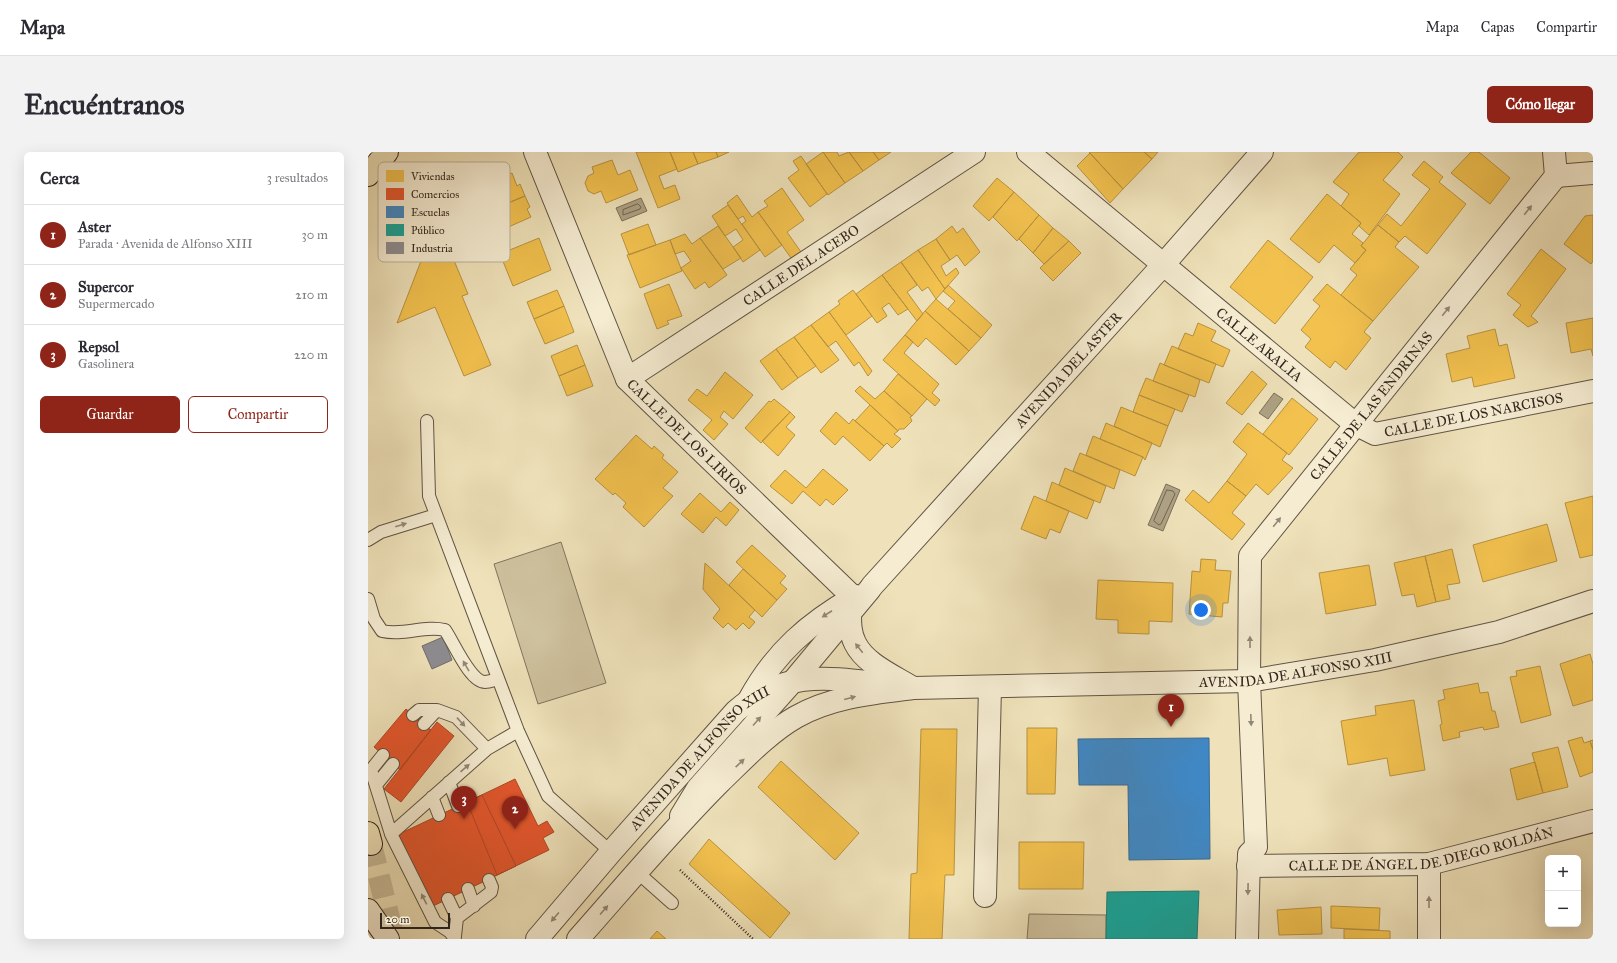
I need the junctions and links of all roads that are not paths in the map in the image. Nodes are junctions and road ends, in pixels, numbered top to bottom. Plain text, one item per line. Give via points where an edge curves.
1 (386, 152) edge
2 (535, 152) edge
3 (974, 152) edge
4 (1028, 152) edge
5 (1262, 152) edge
6 (1554, 152) edge
7 (378, 162) edge
8 (378, 162) edge
9 (1593, 173) edge
10 (368, 175) edge
11 (1556, 176) junction
12 (1163, 265) junction
13 (628, 379) junction
14 (1593, 391) edge
15 (427, 421) dead end
16 (1354, 424) junction
17 (436, 514) junction
18 (368, 540) edge
19 (368, 599) edge
20 (1593, 600) edge
21 (852, 605) junction
22 (498, 679) junction
23 (794, 680) junction
24 (1250, 681) junction
25 (990, 687) junction
26 (912, 688) junction
27 (749, 700) junction
28 (437, 710) junction
29 (414, 715) dead end
30 (424, 724) dead end
31 (518, 731) junction
32 (486, 749) junction
33 (383, 755) dead end
34 (393, 764) dead end
35 (449, 782) junction
36 (376, 785) junction
37 (432, 796) junction
38 (458, 806) dead end
39 (439, 815) dead end
40 (1593, 821) edge
41 (674, 829) junction
42 (391, 834) junction
43 (611, 852) junction
44 (1429, 864) junction
45 (1248, 866) junction
46 (637, 872) junction
47 (488, 880) dead end
48 (468, 889) dead end
49 (985, 896) dead end
50 (448, 899) dead end
51 (672, 903) dead end
52 (474, 906) junction
53 (368, 910) edge
54 (457, 918) junction
55 (455, 937) edge
56 (388, 939) edge
57 (537, 939) edge
58 (578, 939) edge
59 (1247, 939) edge
60 (1429, 939) edge

1 - 8 highway
2 - 13 street, CALLE DE LOS LIRIOS
3 - 13 street, CALLE DEL ACEBO
4 - 12 street, CALLE ARALIA
5 - 12 street, AVENIDA DEL ASTER
6 - 11 street
7 - 10 highway
9 - 11 street
16 -> 11 street, CALLE DE LAS ENDRINAS
12 - 16 street, CALLE ARALIA
12 - 21 street, AVENIDA DEL ASTER
13 - 21 street, CALLE DE LOS LIRIOS
14 - 16 street, CALLE DE LOS NARCISOS via 1375,434
15 - 17 lane via 429,496
24 -> 16 street, CALLE DE LAS ENDRINAS via 1250,556
18 -> 17 lane via 381,532
17 - 22 lane
22 -> 19 lane via 484,682 475,679 445,630 436,628 394,634 382,631 374,619
20 - 24 street, AVENIDA DE ALFONSO XIII via 1499,632 1375,660
21 - 23 street, AVENIDA DEL ASTER
26 -> 21 street via 876,666 855,644 850,629
21 -> 27 street via 811,625 782,651
22 - 31 lane
23 - 26 street, AVENIDA DE ALFONSO XIII via 822,678
23 - 27 street, AVENIDA DE ALFONSO XIII
41 -> 23 street, AVENIDA DEL ASTER via 698,788
24 - 25 street, AVENIDA DE ALFONSO XIII
24 -> 45 street, CALLE DE LAS ENDRINAS via 1256,847 1249,854
25 - 26 street, AVENIDA DE ALFONSO XIII
25 - 49 street
41 -> 26 street, AVENIDA DE ALFONSO XIII via 740,763 796,717 826,704 857,696
27 - 43 street, AVENIDA DE ALFONSO XIII
28 - 29 lane via 419,710
28 - 30 lane
28 -> 32 lane via 456,717
31 - 32 lane
31 - 43 lane via 548,796
35 -> 32 lane
33 - 36 lane via 372,770
34 - 36 lane
35 - 37 lane
35 - 38 lane
36 - 42 lane
37 - 39 lane
37 - 42 lane via 415,820
40 - 44 street, CALLE DE ÁNGEL DE DIEGO ROLDÁN
41 - 46 street, AVENIDA DE ALFONSO XIII
55 -> 42 lane via 435,922
43 -> 57 street, AVENIDA DE ALFONSO XIII
44 - 45 street, CALLE DE ÁNGEL DE DIEGO ROLDÁN
60 -> 44 street
45 -> 59 street, CALLE DE LAS ENDRINAS
46 - 51 lane
58 -> 46 street, AVENIDA DE ALFONSO XIII
47 - 52 lane via 492,887 491,892
48 - 52 lane
50 - 54 lane
52 - 54 lane
53 - 56 street
54 - 55 lane

